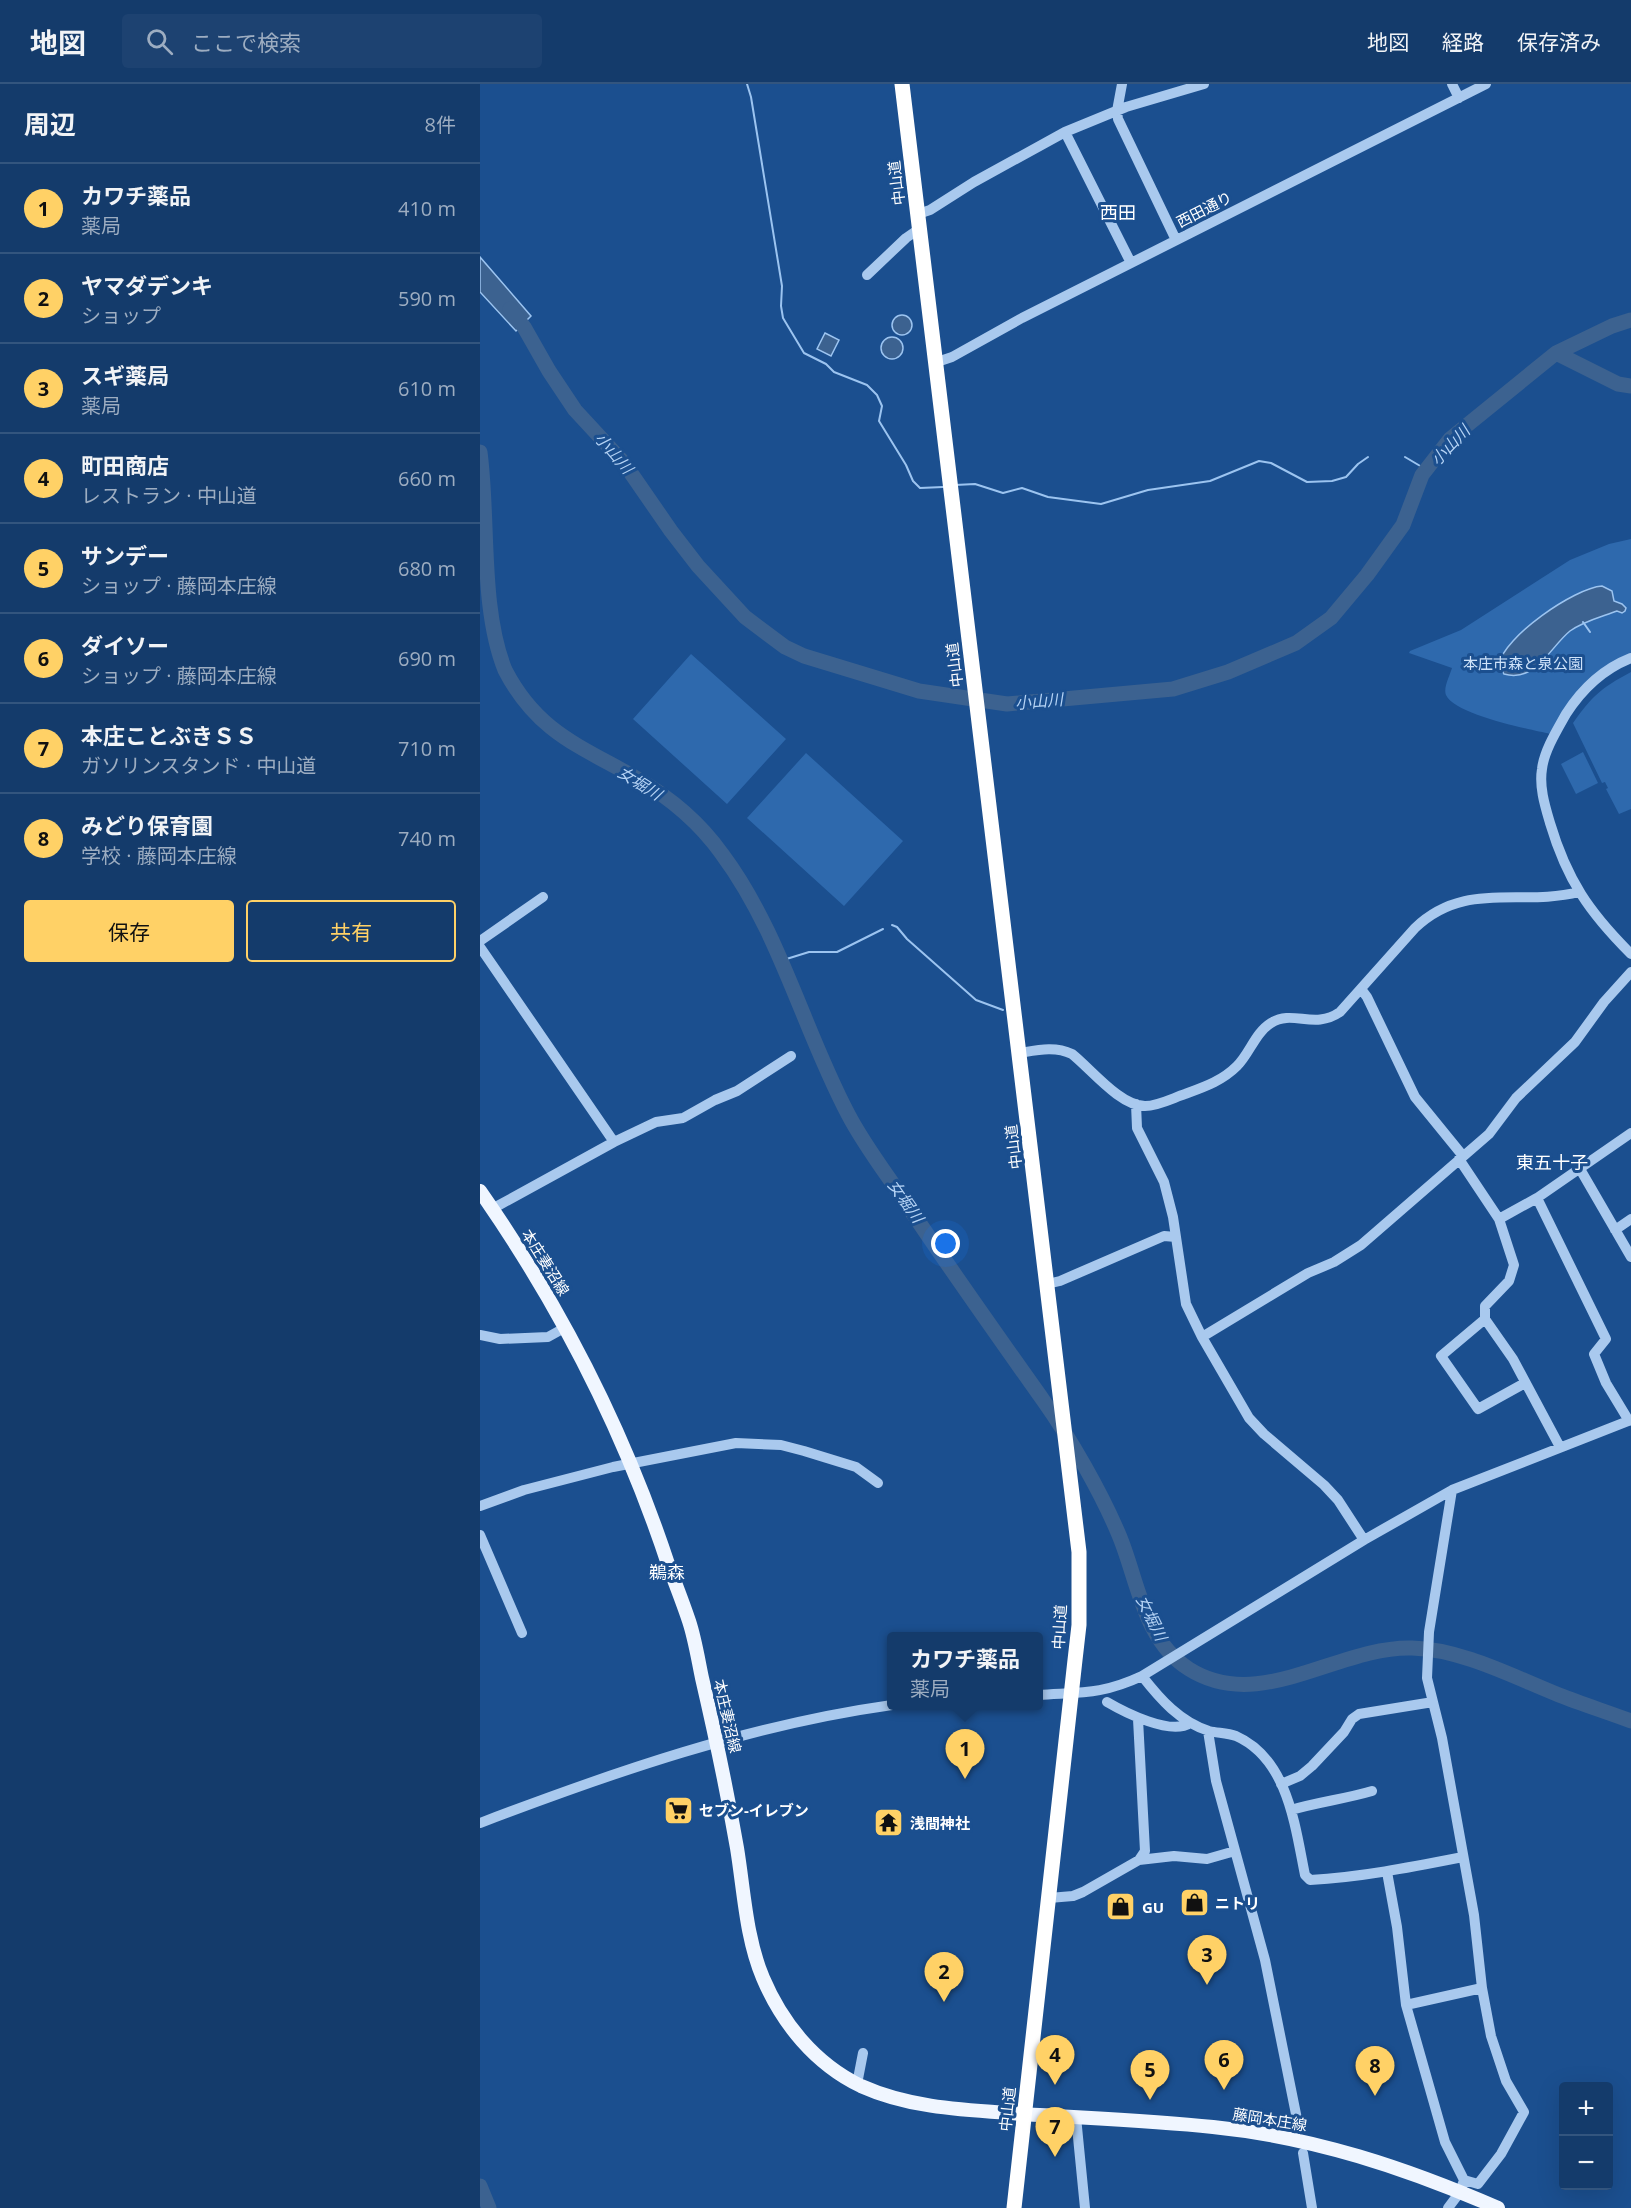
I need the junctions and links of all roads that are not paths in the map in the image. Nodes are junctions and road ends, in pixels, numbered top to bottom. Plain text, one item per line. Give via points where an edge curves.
1 (902, 84) edge
2 (1122, 84) edge
3 (1204, 84) edge
4 (1452, 84) edge
5 (1486, 84) edge
6 (1459, 98) junction
7 (1117, 111) junction
8 (1065, 132) junction
9 (918, 222) junction
10 (1176, 240) junction
11 (1131, 263) junction
12 (867, 275) dead end
13 (937, 362) junction
14 (1631, 658) edge
15 (1579, 892) junction
16 (543, 897) dead end
17 (480, 941) edge
18 (480, 947) edge
19 (1631, 954) edge
20 (1631, 972) edge
21 (1361, 989) junction
22 (1020, 1053) junction
23 (791, 1056) dead end
24 (1136, 1104) junction
25 (1631, 1133) edge
26 (614, 1142) junction
27 (1461, 1158) junction
28 (1580, 1169) junction
29 (480, 1191) edge
30 (1537, 1198) junction
31 (492, 1209) junction
32 (1499, 1219) junction
33 (1631, 1219) edge
34 (1615, 1230) junction
35 (1176, 1237) junction
36 (1631, 1257) edge
37 (1047, 1284) junction
38 (1485, 1319) junction
39 (566, 1327) junction
40 (480, 1335) edge
41 (1202, 1337) junction
42 (1525, 1383) junction
43 (1630, 1420) edge
44 (1560, 1446) junction
45 (631, 1464) junction
46 (878, 1483) dead end
47 (1452, 1490) junction
48 (480, 1506) edge
49 (480, 1535) edge
50 (1364, 1540) junction
51 (522, 1634) dead end
52 (1142, 1676) junction
53 (1071, 1694) junction
54 (1043, 1695) edge
55 (1107, 1702) dead end
56 (1433, 1702) junction
57 (887, 1706) edge
58 (1138, 1719) junction
59 (1190, 1723) junction
60 (1208, 1731) junction
61 (717, 1742) junction
62 (1281, 1784) junction
63 (1372, 1791) dead end
64 (1291, 1810) junction
65 (480, 1823) edge
66 (1235, 1851) junction
67 (1463, 1857) junction
68 (1139, 1860) junction
69 (1387, 1872) junction
70 (1049, 1898) junction
71 (1482, 1988) junction
72 (1406, 2005) junction
73 (863, 2053) dead end
74 (857, 2084) junction
75 (1025, 2114) junction
76 (1076, 2117) junction
77 (1299, 2129) dead end
78 (1303, 2153) dead end
79 (1462, 2186) junction
80 (1014, 2208) edge
81 (1084, 2208) edge
82 (1312, 2208) edge
83 (1448, 2208) edge
84 (1498, 2208) edge

1 - 9 highway, 中山道
2 - 7 street
3 - 7 street
4 - 6 street
5 - 6 street, 西田通り
6 - 10 street, 西田通り
7 - 8 street
7 - 10 street
8 - 9 street via 974,182
8 - 11 street
9 - 12 street
9 - 13 highway, 中山道
10 - 11 street, 西田通り
11 - 13 street, 西田通り
13 - 22 highway, 中山道
14 - 15 street via 1603,673 1584,690 1562,721 1542,767 1541,787 1548,818 1561,858
15 - 19 street via 1601,923
15 - 21 street via 1464,900 1444,906 1414,928
16 - 17 street
18 - 26 street
20 - 27 street via 1575,1042 1516,1098 1489,1134
21 - 24 street via 1341,1012 1327,1019 1285,1018 1268,1025 1239,1064 1217,1082 1149,1106
21 - 27 street via 1415,1097
22 - 24 street via 1063,1049 1120,1096
22 - 37 highway, 中山道
23 - 26 street via 737,1091 683,1118 656,1122
24 - 35 street via 1137,1128 1164,1182
25 - 28 street
26 - 31 street
27 - 32 street
27 - 41 street via 1361,1245
28 - 30 street
28 - 34 street
29 - 31 main road, 本庄妻沼線
30 - 32 street
30 - 43 street via 1606,1339 1594,1354 1606,1383
31 - 39 main road, 本庄妻沼線
32 - 38 street via 1514,1265 1509,1281 1485,1305
33 - 34 street
34 - 36 street
35 - 37 street via 1164,1236
35 - 41 street via 1186,1304
37 - 53 highway, 中山道 via 1078,1544 1079,1625
38 - 42 street
38 - 42 street via 1441,1356 1478,1408
39 - 40 street via 539,1338
39 - 45 main road, 本庄妻沼線
41 - 50 street via 1249,1418 1324,1485
42 - 44 street
43 - 44 street
44 - 47 street
45 - 46 street via 736,1443 781,1446 856,1467
45 - 48 street via 524,1490
45 - 61 main road, 本庄妻沼線 via 690,1624
47 - 50 street
47 - 56 street via 1429,1632 1427,1678
49 - 51 street
50 - 52 street
52 - 53 street via 1106,1690
52 - 59 street via 1172,1710
53 - 54 street
53 - 70 highway, 中山道
55 - 58 street
56 - 62 street via 1359,1714 1312,1766
56 - 67 street
57 - 61 street
58 - 59 street via 1180,1727
58 - 68 street via 1145,1851
59 - 60 street
60 - 62 street via 1247,1743 1269,1764
60 - 66 street via 1216,1781
61 - 65 street via 583,1784
61 - 74 main road, 本庄妻沼線 via 761,1973 793,2031 818,2056
62 - 64 street
63 - 64 street
64 - 69 street via 1305,1875 1310,1880
66 - 68 street via 1207,1859
66 - 77 street via 1265,1960
67 - 69 street
67 - 71 street
68 - 70 street via 1083,1892
69 - 72 street
70 - 75 highway, 中山道
71 - 72 street
71 - 79 street via 1498,2062 1524,2112 1501,2154 1478,2184
72 - 79 street via 1445,2142
73 - 74 street
74 - 75 main road, 本庄妻沼線 via 895,2100 949,2109
75 - 76 main road, 藤岡本庄線
75 - 80 highway, 中山道
76 - 79 main road, 藤岡本庄線 via 1210,2127 1292,2138
76 - 81 street
78 - 82 street
79 - 83 street
79 - 84 main road, 藤岡本庄線

